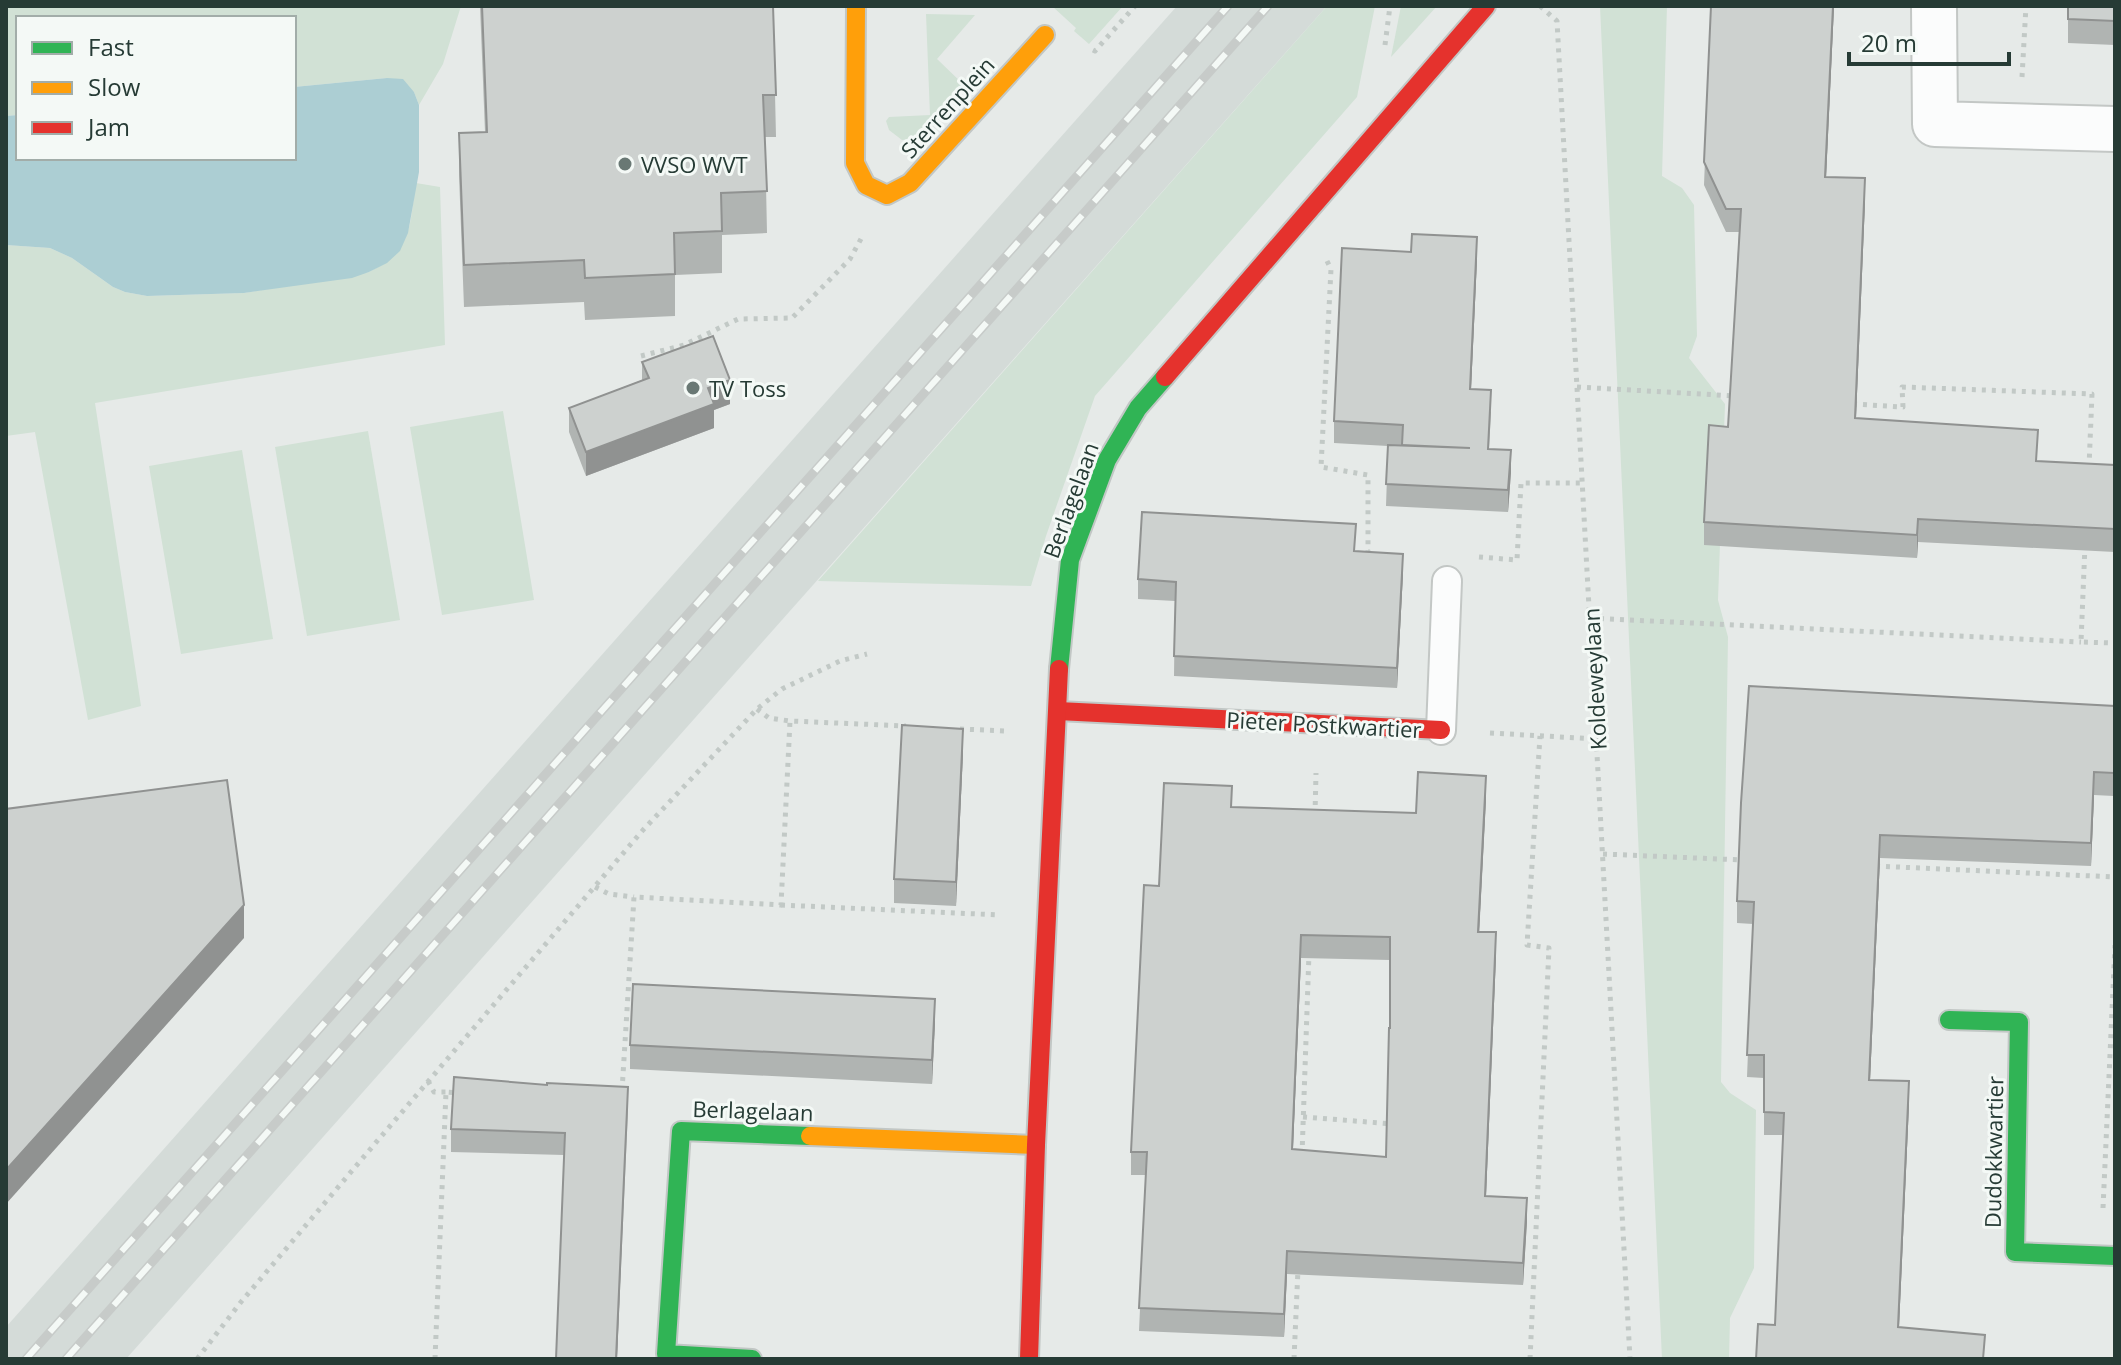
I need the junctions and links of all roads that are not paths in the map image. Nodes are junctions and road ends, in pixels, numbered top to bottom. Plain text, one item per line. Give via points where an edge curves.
1 (856, 6) edge
2 (1486, 6) edge
3 (1934, 6) edge
4 (1045, 35) dead end
5 (2115, 129) edge
6 (1447, 581) dead end
7 (1058, 711) junction
8 (1441, 730) joint
9 (1949, 1020) dead end
10 (1036, 1145) junction
11 (2108, 1256) edge
12 (752, 1359) edge
13 (1029, 1359) edge

1 - 4 street, Sterrenplein via 855,163 866,185 887,195 910,183
2 - 7 street, Berlagelaan via 1138,408 1107,460 1070,560
3 - 5 street via 1935,124
6 - 8 lane, Pieter Postkwartier
7 - 8 street, Pieter Postkwartier
7 - 10 street, Berlagelaan
9 - 11 street, Dudokkwartier via 2019,1022 2015,1252
10 - 12 street, Berlagelaan via 681,1131 666,1354
10 - 13 street, Berlagelaan

